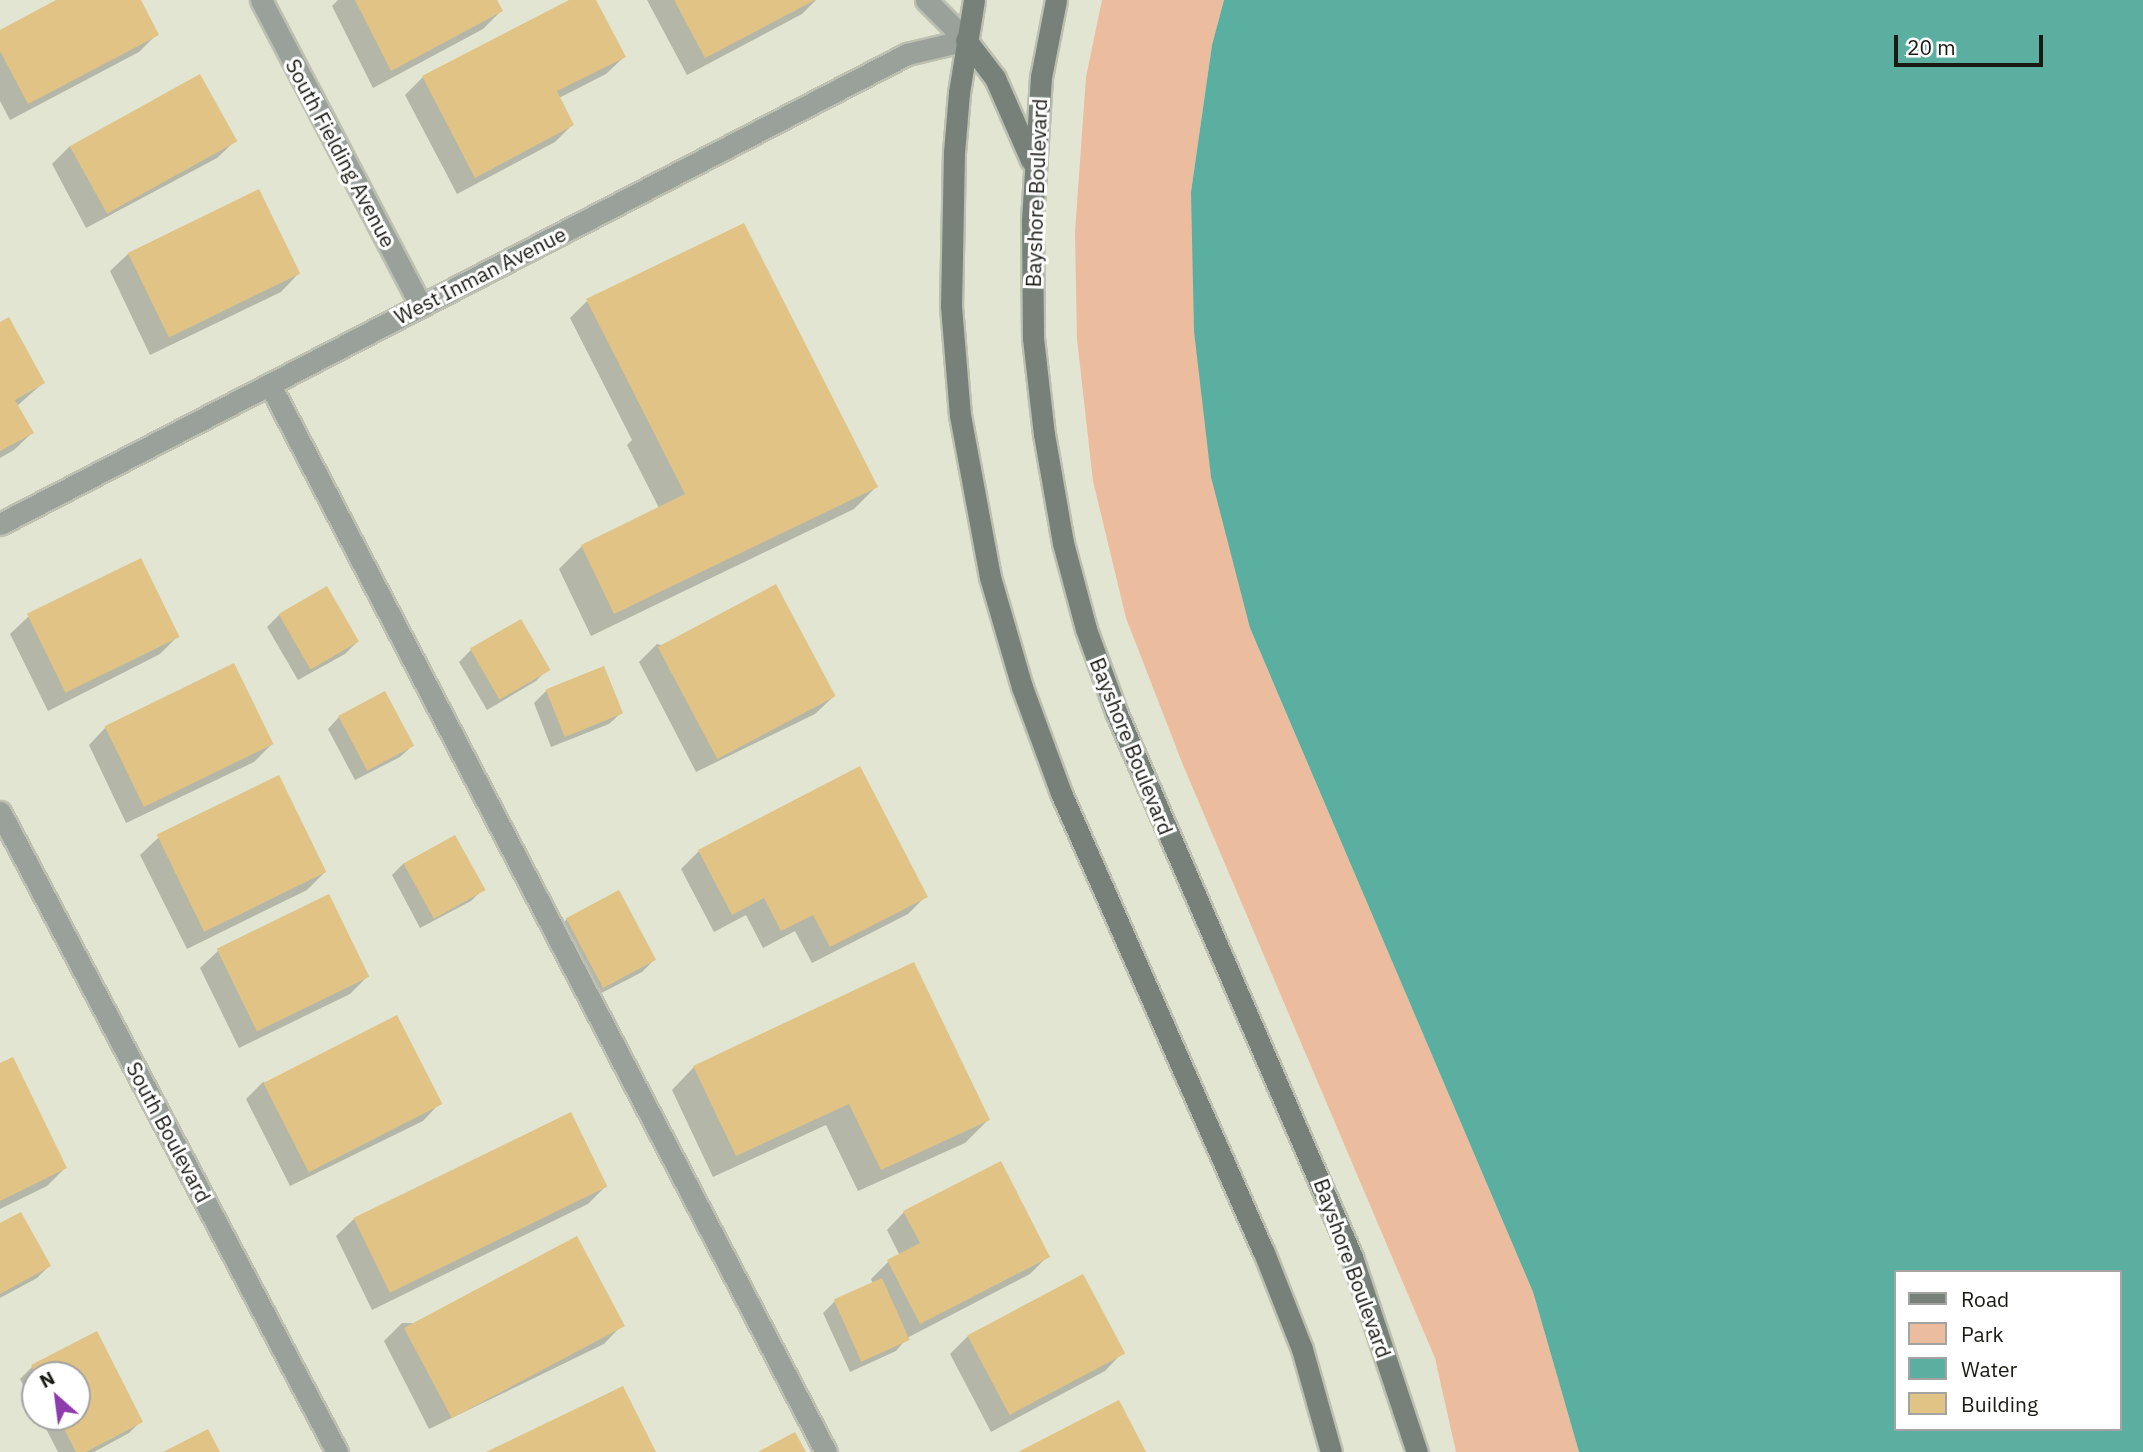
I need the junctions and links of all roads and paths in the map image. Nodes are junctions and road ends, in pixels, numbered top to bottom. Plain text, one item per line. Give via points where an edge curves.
1 (261, 0) edge
2 (926, 0) edge
3 (974, 0) edge
4 (1056, 0) edge
5 (966, 40) junction
6 (1033, 165) junction
7 (421, 306) junction
8 (270, 385) junction
9 (0, 524) edge
10 (0, 812) edge
11 (337, 1452) edge
12 (826, 1452) edge
13 (1331, 1452) edge
14 (1417, 1452) edge

1 - 7 street, South Fielding Avenue
2 - 5 street
3 - 5 main road
4 - 6 main road, Bayshore Boulevard via 1041,77
5 - 6 main road via 995,78
5 - 7 street, West Inman Avenue via 907,54
5 - 13 main road via 951,201 951,306 960,415 990,576 1022,687 1061,793 1264,1250 1302,1349
6 - 14 main road, Bayshore Boulevard via 1033,338 1063,543 1086,629 1143,778 1352,1257
7 - 8 street, West Inman Avenue
8 - 9 street, West Inman Avenue
8 - 12 street
10 - 11 street, South Boulevard

